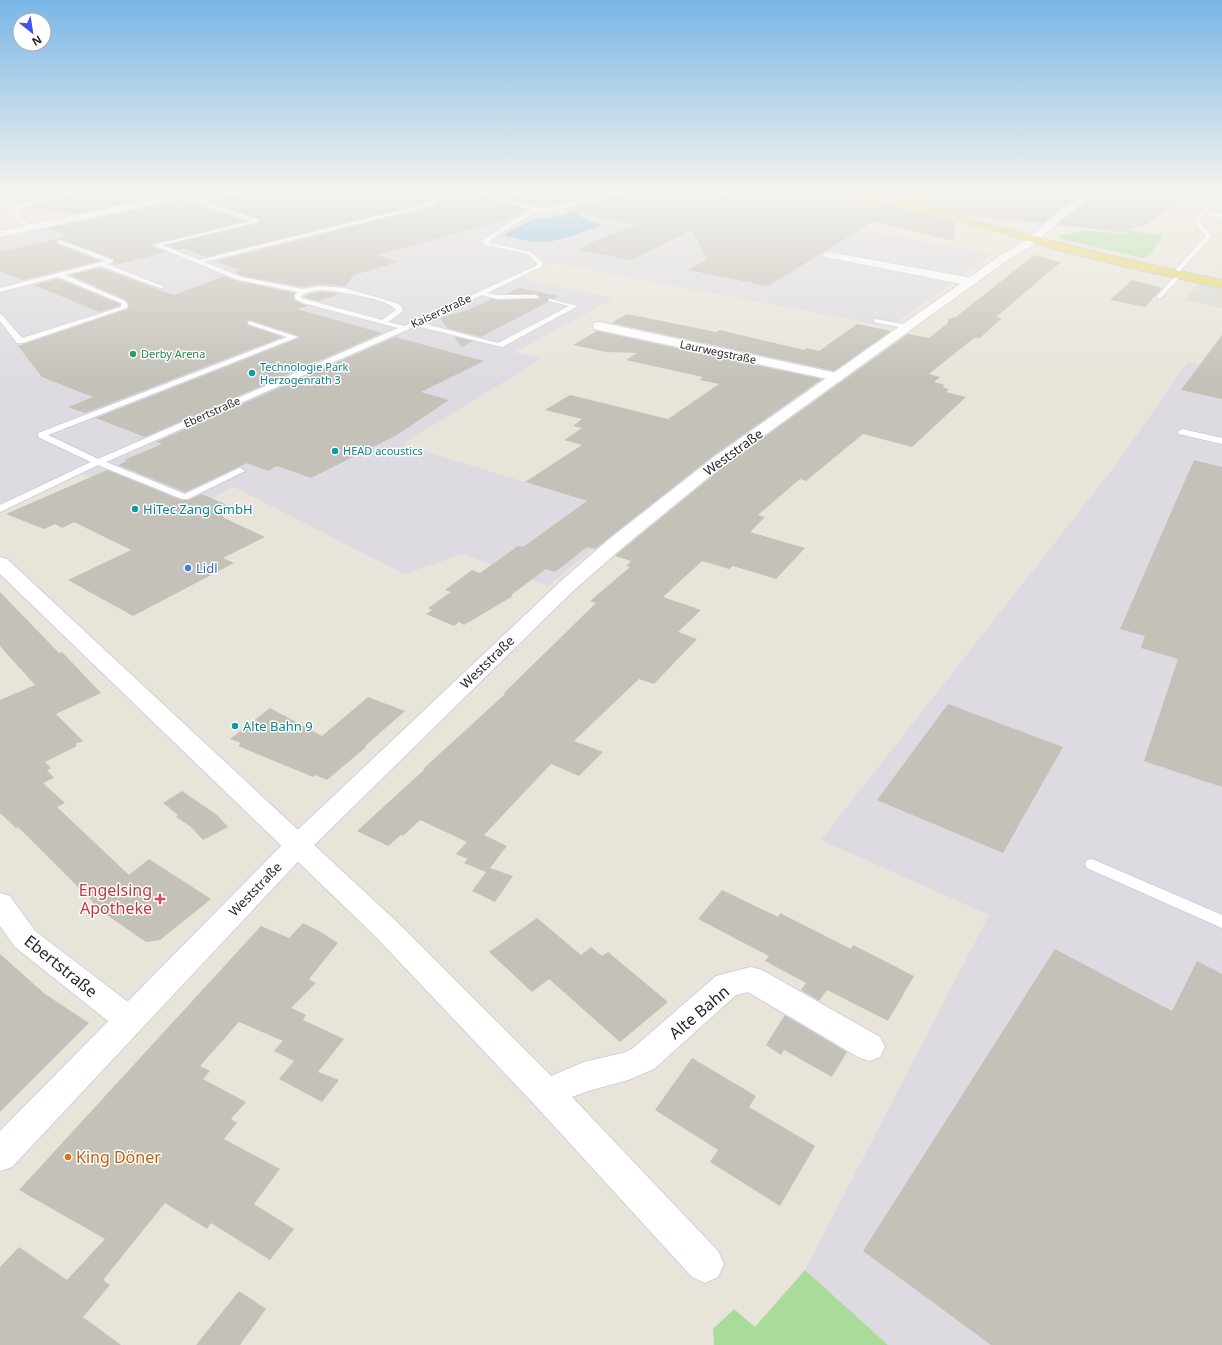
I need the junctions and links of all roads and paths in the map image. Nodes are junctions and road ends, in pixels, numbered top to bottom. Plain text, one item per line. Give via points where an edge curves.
1 (95, 255) edge
2 (180, 255) edge
3 (227, 255) edge
4 (531, 255) edge
5 (829, 255) dead end
6 (1011, 255) edge
7 (1090, 255) edge
8 (1192, 255) edge
9 (198, 262) junction
10 (101, 264) junction
11 (59, 275) junction
12 (1179, 275) junction
13 (972, 282) junction
14 (1222, 284) edge
15 (162, 287) dead end
16 (0, 290) edge
17 (302, 291) junction
18 (480, 293) junction
19 (536, 297) dead end
20 (1159, 297) dead end
21 (550, 300) dead end
22 (0, 316) edge
23 (876, 321) dead end
24 (383, 322) junction
25 (250, 323) dead end
26 (414, 323) junction
27 (599, 326) dead end
28 (907, 327) junction
29 (405, 328) junction
30 (837, 378) junction
31 (1182, 432) dead end
32 (1222, 441) edge
33 (98, 462) junction
34 (240, 471) dead end
35 (0, 509) edge
36 (0, 563) edge
37 (297, 846) junction
38 (1092, 864) dead end
39 (0, 904) edge
40 (1222, 922) edge
41 (130, 1020) junction
42 (870, 1047) dead end
43 (546, 1093) junction
44 (0, 1155) edge
45 (705, 1264) dead end

1 - 10 lane via 112,261
2 - 9 lane
3 - 9 lane
4 - 18 lane, Kaiserstraße via 540,263 538,267
5 - 13 street
6 - 13 street, Weststraße
7 - 12 main road
8 - 12 lane via 1178,270
9 - 17 lane via 240,279
10 - 11 lane
10 - 15 lane
11 - 16 lane
11 - 22 lane via 123,302 124,308 20,341
12 - 14 main road
12 - 20 lane
13 - 28 street, Weststraße
17 - 24 lane via 298,299
17 - 24 lane via 335,288 399,307 400,310
18 - 19 lane via 497,297
18 - 26 lane, Kaiserstraße
21 - 26 lane via 575,306 499,345
23 - 28 lane
24 - 29 lane
25 - 33 lane via 294,337 41,435
26 - 29 lane, Kaiserstraße
27 - 30 street, Laurwegstraße
28 - 30 street, Weststraße
29 - 33 lane, Ebertstraße
30 - 37 street, Weststraße via 720,460 615,544 488,661
31 - 32 lane
33 - 34 lane via 184,498
33 - 35 lane, Ebertstraße
36 - 37 street
37 - 41 street, Weststraße
37 - 43 street via 381,924
38 - 40 lane
39 - 41 street, Ebertstraße via 25,939
41 - 44 street, Weststraße
42 - 43 street, Alte Bahn via 752,979 727,985 643,1059
43 - 45 street

